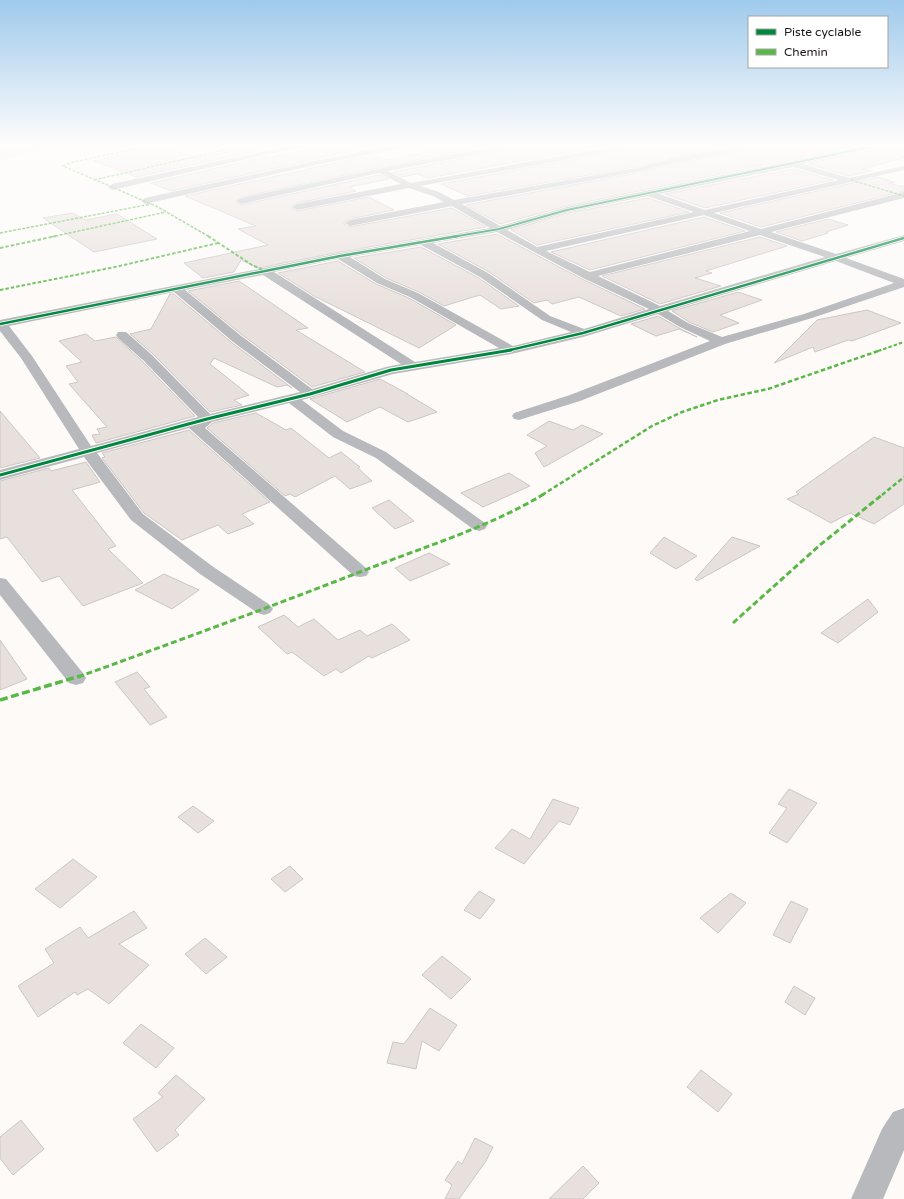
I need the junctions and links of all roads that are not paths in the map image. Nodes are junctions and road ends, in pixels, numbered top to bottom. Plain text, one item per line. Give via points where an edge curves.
1 (324, 202) edge
2 (459, 202) edge
3 (608, 202) edge
4 (677, 202) edge
5 (749, 202) edge
6 (880, 202) edge
7 (453, 203) junction
8 (298, 207) dead end
9 (703, 212) junction
10 (350, 223) dead end
11 (499, 230) junction
12 (761, 232) junction
13 (904, 238) edge
14 (423, 242) junction
15 (536, 250) junction
16 (340, 256) junction
17 (836, 258) junction
18 (265, 271) junction
19 (587, 276) junction
20 (904, 283) edge
21 (177, 289) junction
22 (659, 310) junction
23 (0, 324) edge
24 (584, 333) junction
25 (122, 335) dead end
26 (721, 341) junction
27 (511, 350) junction
28 (412, 366) junction
29 (310, 394) junction
30 (291, 398) junction
31 (519, 416) dead end
32 (207, 419) junction
33 (88, 452) junction
34 (0, 475) edge
35 (479, 526) dead end
36 (360, 572) dead end
37 (0, 583) edge
38 (264, 609) dead end
39 (76, 678) dead end
40 (904, 1123) edge
41 (866, 1199) edge

1 - 8 street
2 - 7 street
3 - 11 street via 567,210
4 - 9 street
5 - 9 street
6 - 12 street
7 - 10 street
7 - 11 street
9 - 12 street
9 - 15 street
11 - 14 street
11 - 15 street
12 - 17 street
12 - 19 street
13 - 17 street
14 - 16 street
14 - 24 street via 484,275 546,318
15 - 19 street
16 - 18 street
16 - 27 street via 381,281 414,295
17 - 20 street
17 - 22 street
18 - 21 street
18 - 28 street
19 - 22 street
20 - 26 street via 808,316
21 - 23 street
21 - 29 street
22 - 24 street
22 - 26 street via 684,325
23 - 33 street via 26,356
24 - 27 street
25 - 32 street
26 - 31 street via 575,398
27 - 28 street
28 - 29 street
29 - 30 street
30 - 32 street
30 - 35 street via 338,434 381,455
32 - 33 street
32 - 36 street via 196,428
33 - 34 street
33 - 38 street via 137,517 206,570
37 - 39 street
40 - 41 street

